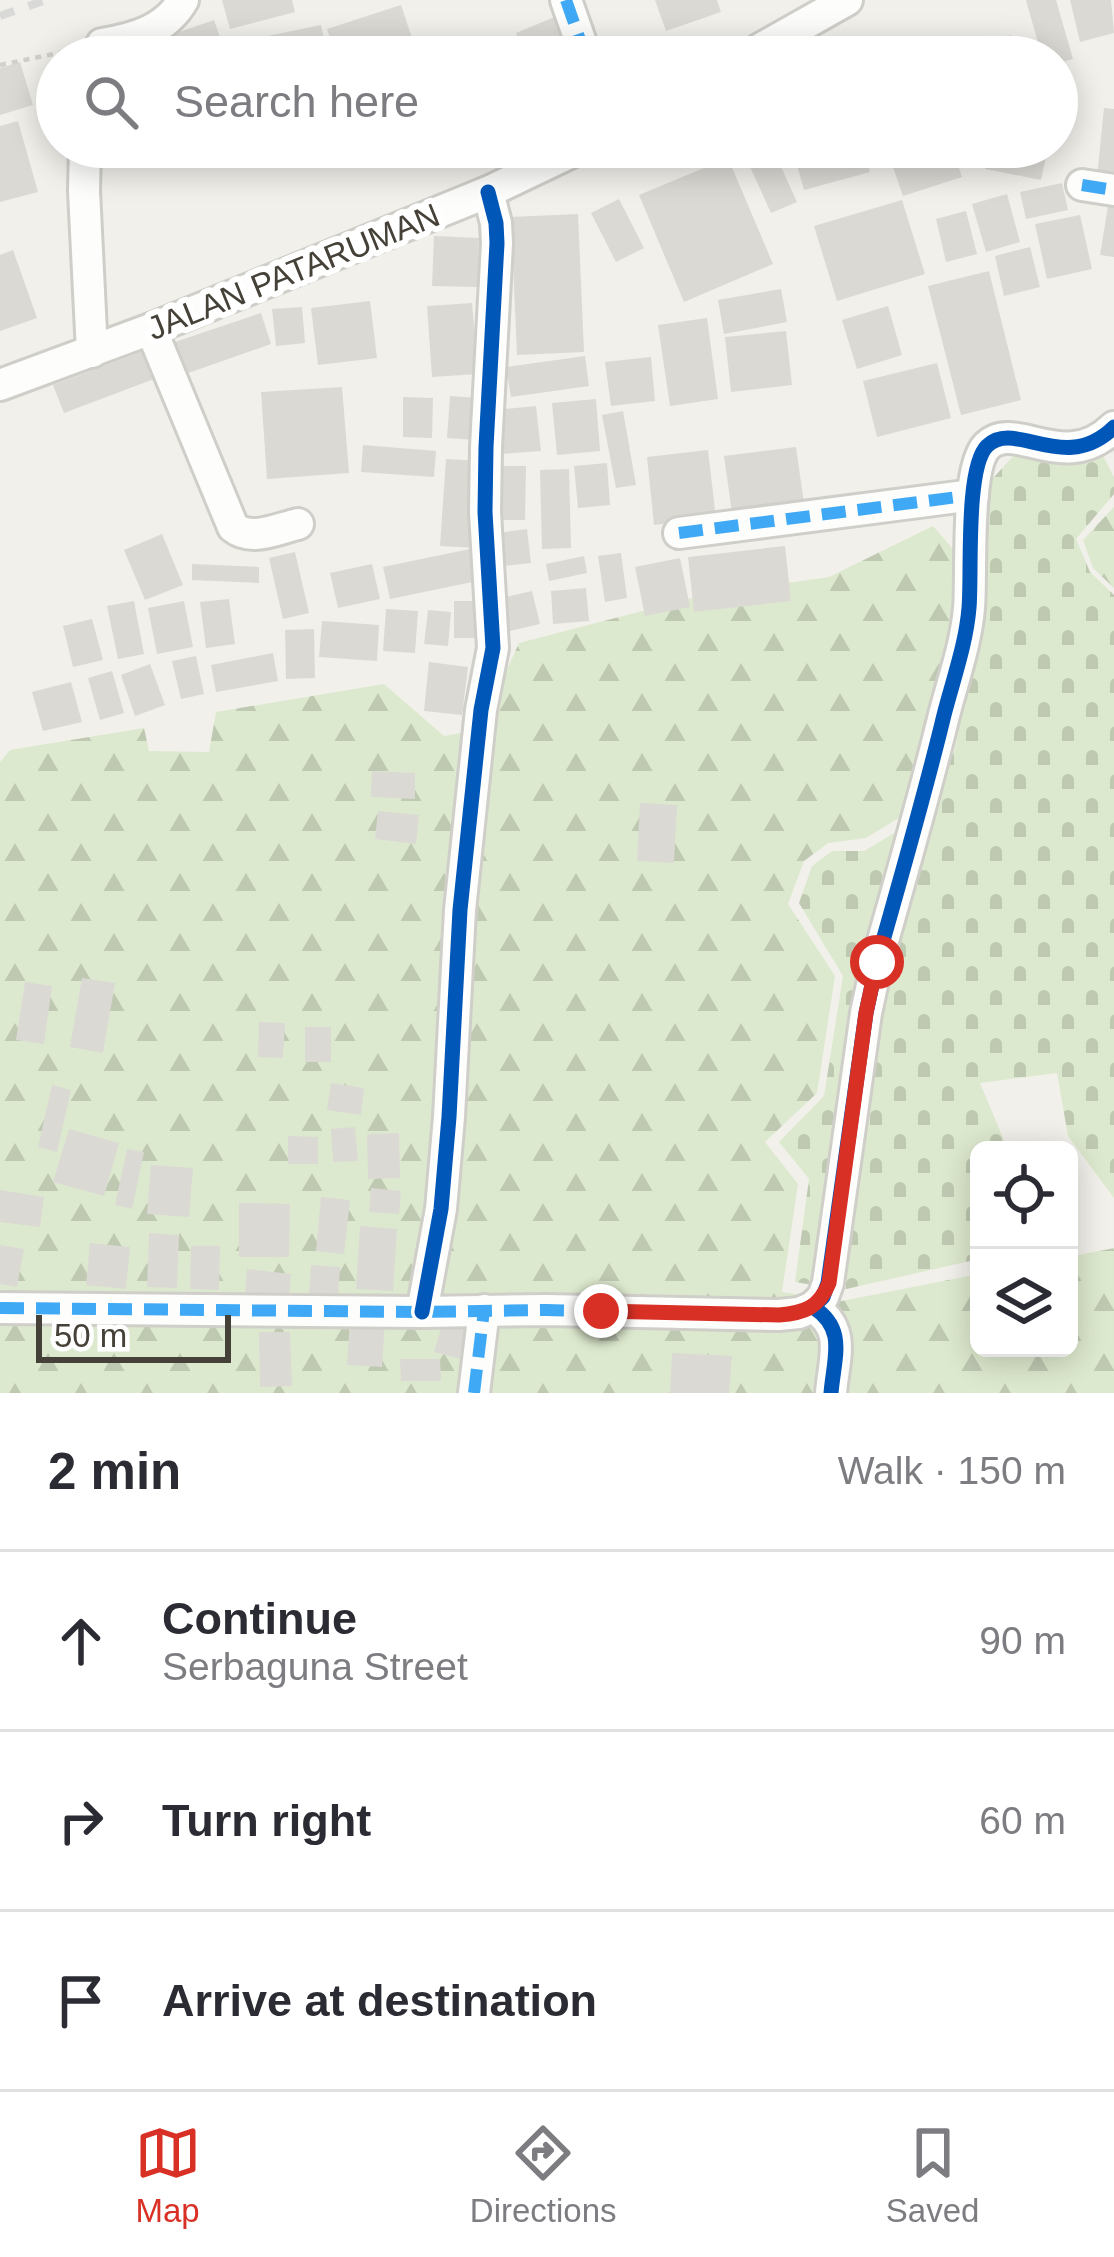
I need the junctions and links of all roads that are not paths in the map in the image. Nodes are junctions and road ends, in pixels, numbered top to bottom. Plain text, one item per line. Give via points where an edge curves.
1 (183, 0) edge
2 (566, 0) edge
3 (848, 0) edge
4 (141, 36) edge
5 (579, 36) edge
6 (784, 36) edge
7 (85, 168) edge
8 (538, 168) edge
9 (1082, 185) dead end
10 (1114, 190) edge
11 (488, 192) junction
12 (151, 329) junction
13 (92, 352) junction
14 (0, 385) edge
15 (1114, 427) edge
16 (973, 495) junction
17 (298, 524) dead end
18 (679, 533) dead end
19 (813, 1307) junction
20 (0, 1308) edge
21 (484, 1310) junction
22 (422, 1312) junction
23 (474, 1393) edge
24 (831, 1393) edge

1 - 4 street
2 - 5 street
3 - 6 street
7 - 13 street
8 - 11 street, JALAN PATARUMAN
9 - 10 street
11 - 12 street, JALAN PATARUMAN
11 - 22 street via 497,233 485,512 493,648 460,910 441,1209
12 - 13 street, JALAN PATARUMAN
12 - 17 street via 233,527 252,535
13 - 14 street, JALAN PATARUMAN
15 - 16 street via 1079,448 1016,439 988,445
16 - 18 street
16 - 19 street via 967,624 877,962 829,1283
19 - 21 street via 779,1315
19 - 24 street via 836,1331
20 - 22 street
21 - 22 street
21 - 23 street

